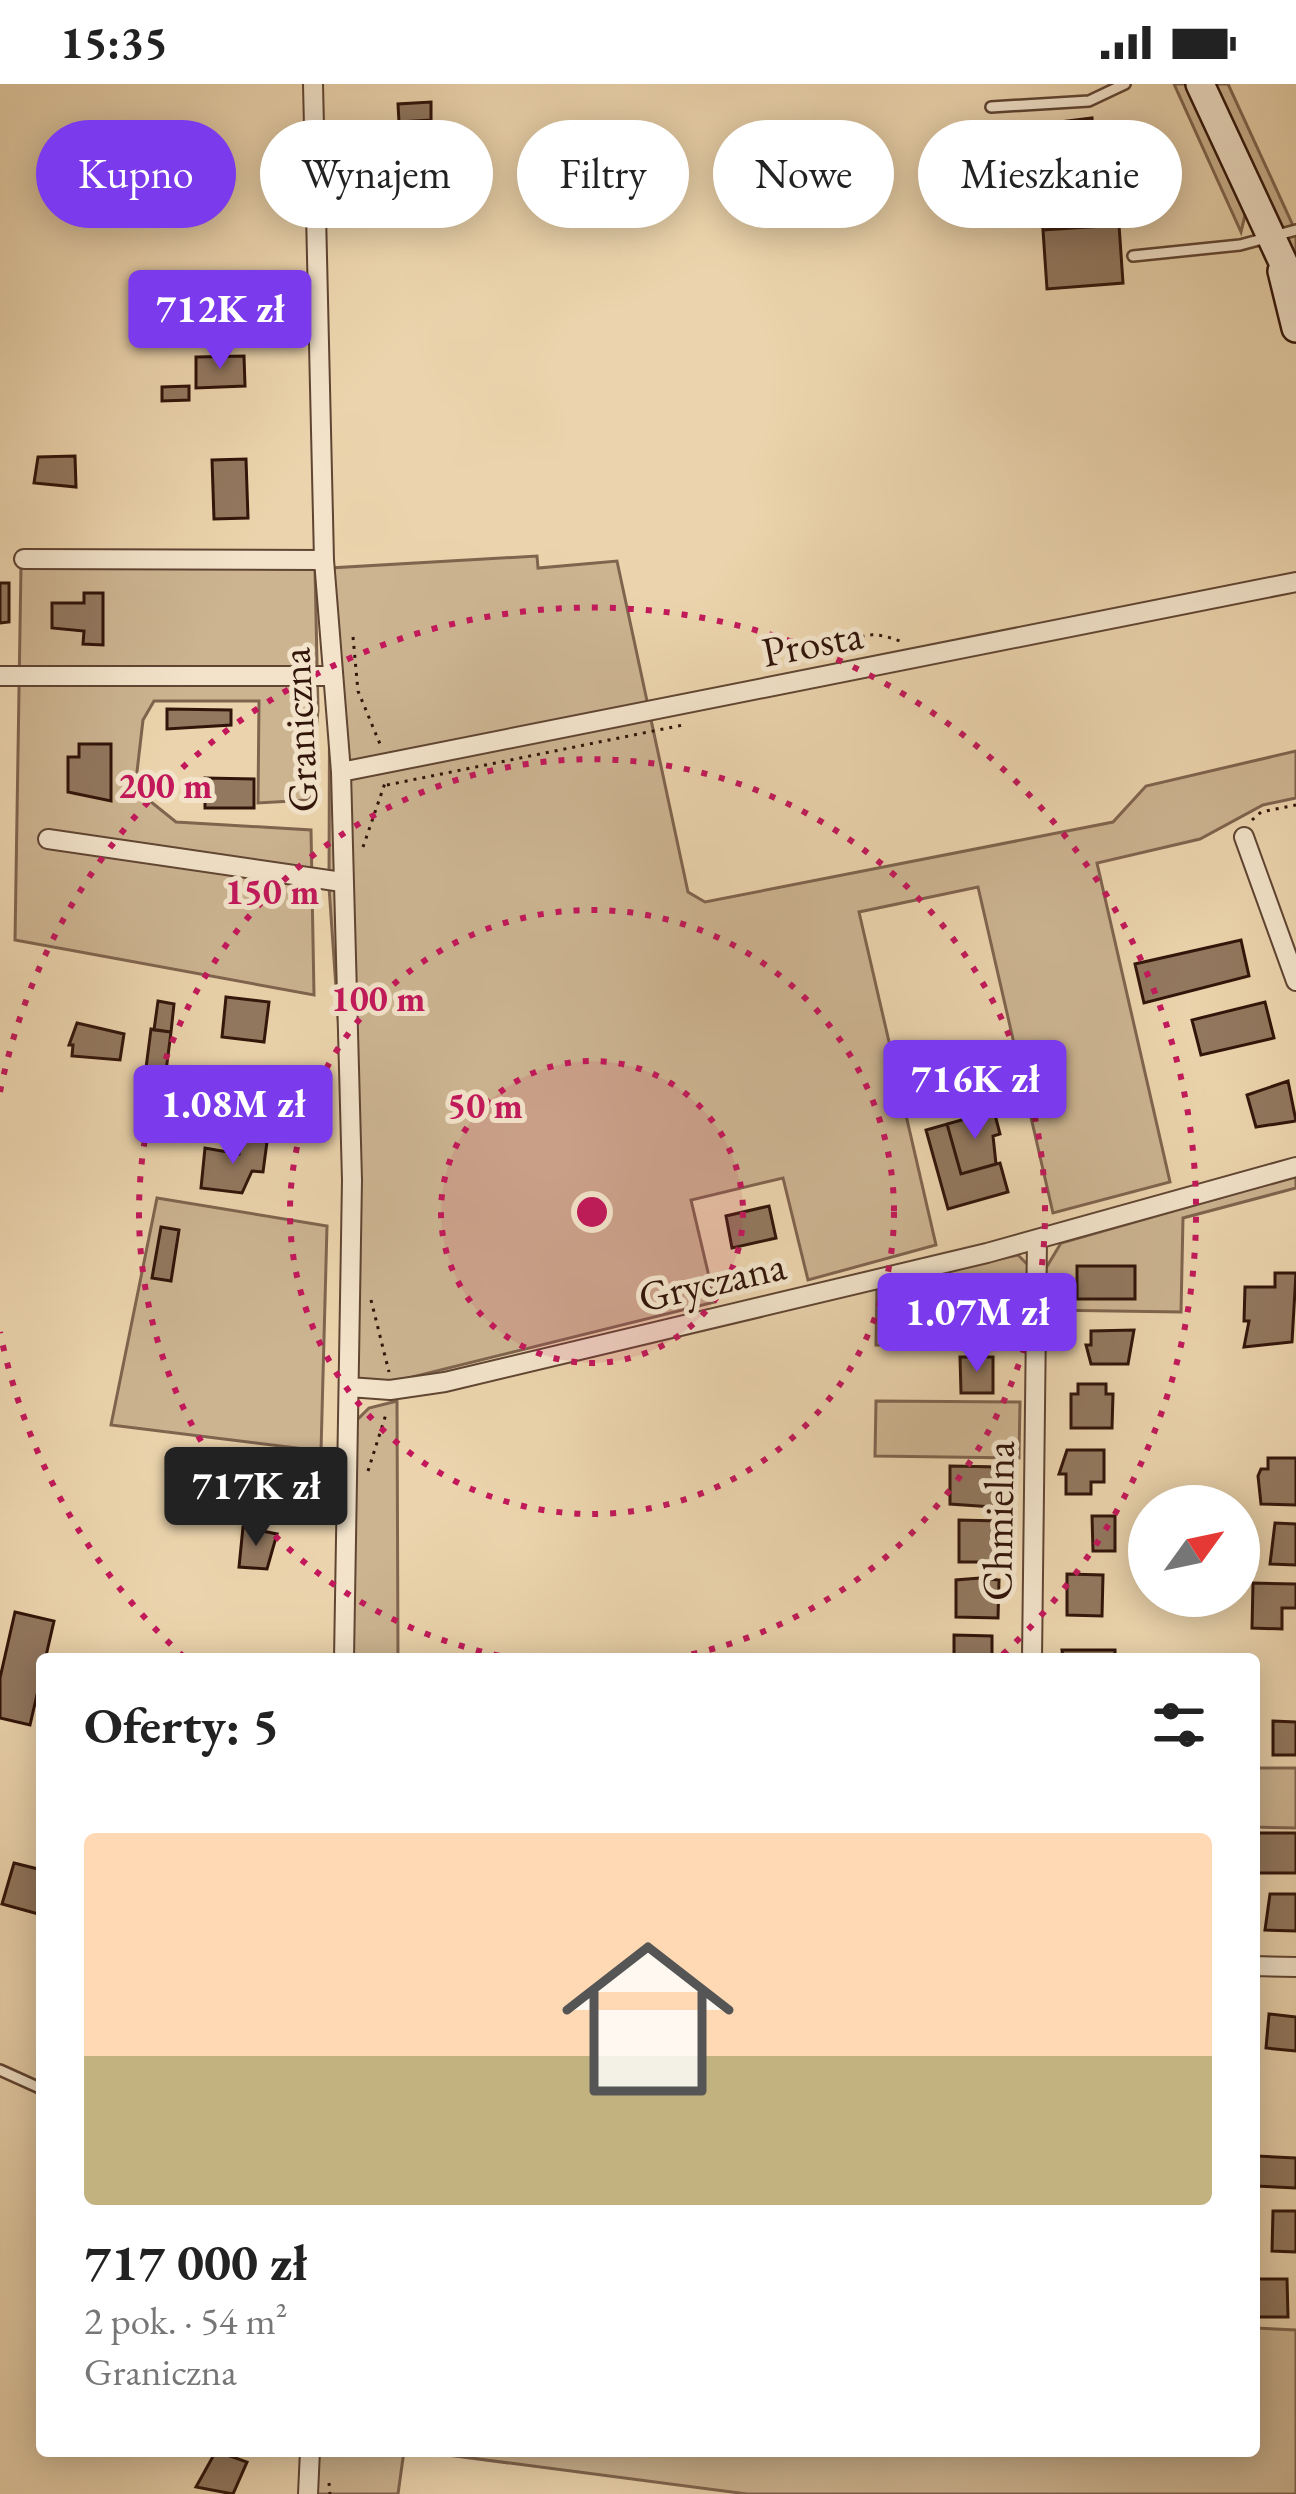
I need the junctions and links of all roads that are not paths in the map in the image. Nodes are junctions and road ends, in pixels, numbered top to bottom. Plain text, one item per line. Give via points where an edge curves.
1 (313, 84) edge
2 (1125, 84) edge
3 (1201, 84) edge
4 (992, 107) dead end
5 (1281, 240) edge
6 (1133, 256) dead end
7 (1296, 290) edge
8 (1296, 328) edge
9 (24, 559) dead end
10 (324, 560) junction
11 (1296, 582) edge
12 (0, 676) edge
13 (333, 676) junction
14 (341, 772) junction
15 (1244, 838) road end
16 (48, 839) dead end
17 (342, 883) junction
18 (1296, 981) edge
19 (1296, 1167) edge
20 (1037, 1240) junction
21 (349, 1387) junction
22 (344, 1653) edge
23 (1032, 1653) edge
24 (1260, 1966) edge
25 (1296, 1967) edge
26 (0, 2070) edge
27 (36, 2086) edge
28 (310, 2457) edge
29 (308, 2494) edge

1 - 10 street, Graniczna
2 - 4 lane via 1089,101
3 - 5 main road
5 - 6 lane
5 - 7 main road
5 - 8 main road
9 - 10 street
10 - 13 street, Graniczna
11 - 14 street, Prosta
12 - 13 street
13 - 14 street, Graniczna
14 - 17 street, Graniczna
15 - 18 street
16 - 17 street
17 - 21 street, Graniczna
19 - 20 street, Gryczana
20 - 21 street, Gryczana via 445,1382
20 - 23 street, Chmielna
21 - 22 street, Graniczna
24 - 25 street
26 - 27 lane
28 - 29 street

